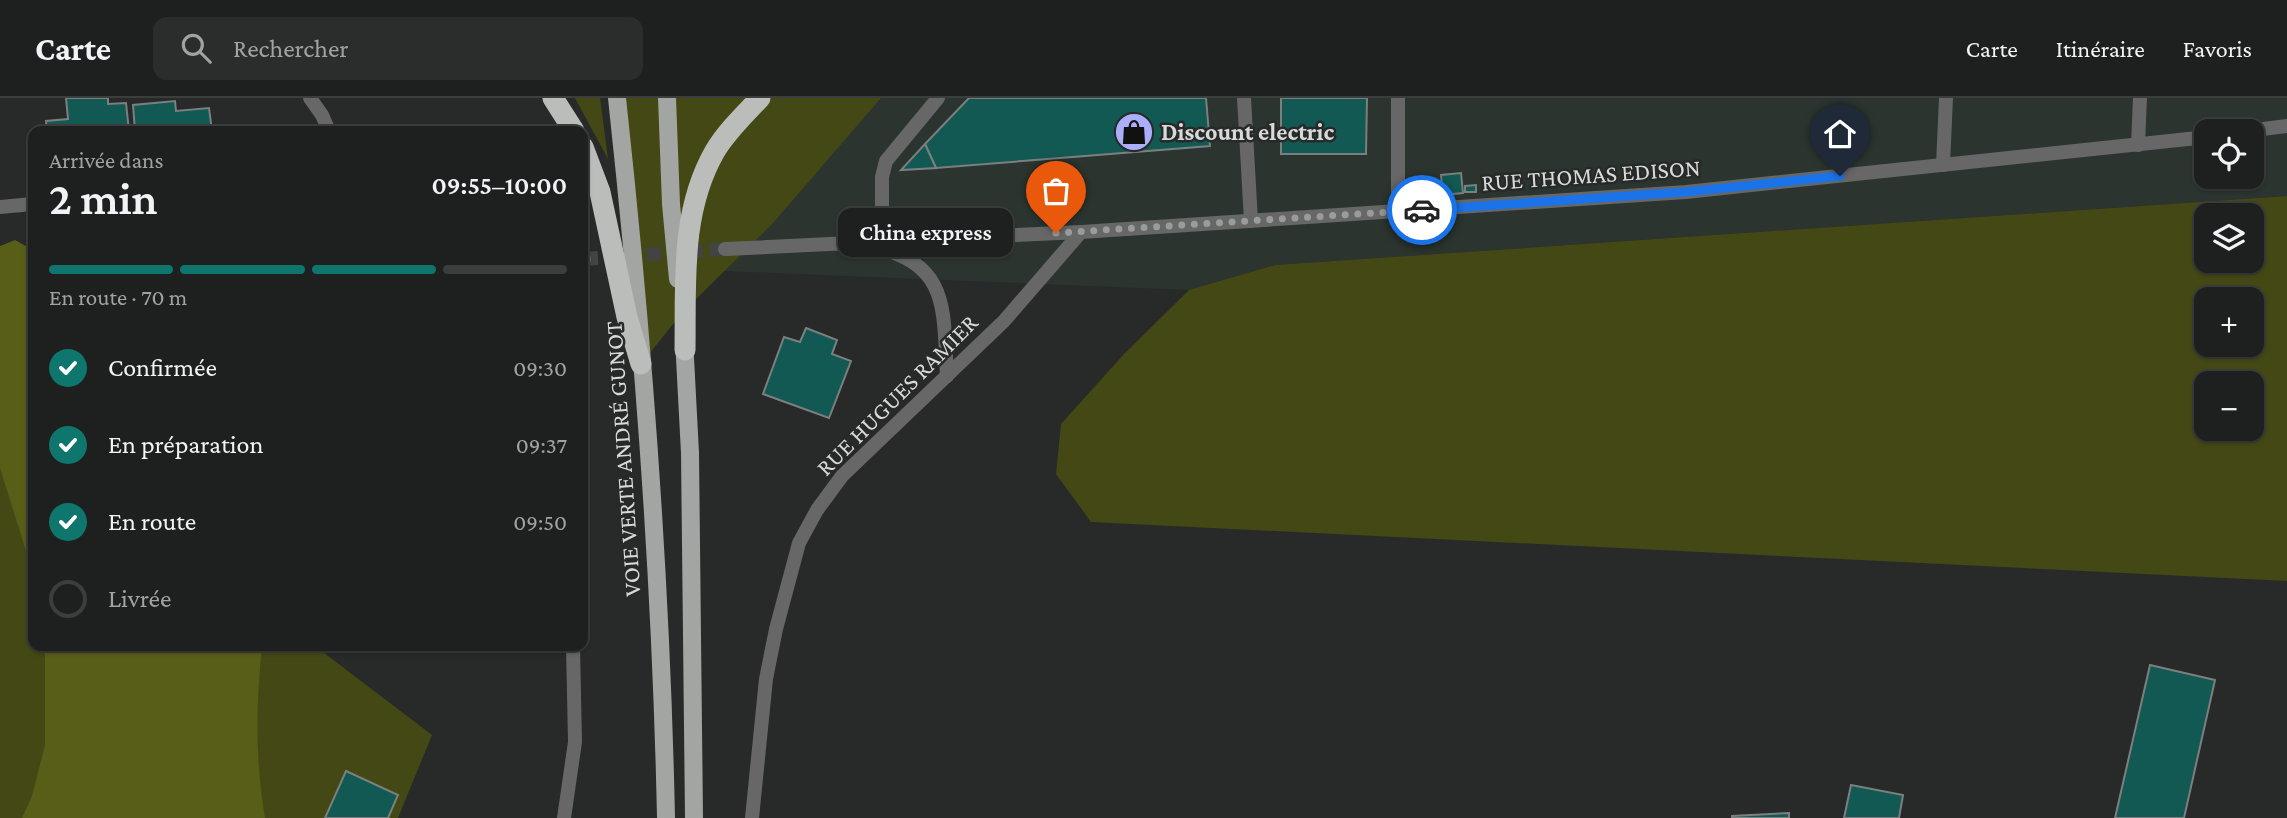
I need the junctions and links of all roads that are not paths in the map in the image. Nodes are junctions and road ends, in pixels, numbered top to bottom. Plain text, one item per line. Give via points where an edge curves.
1 (310, 98) edge
2 (553, 98) edge
3 (617, 98) edge
4 (667, 98) edge
5 (760, 98) edge
6 (938, 98) edge
7 (1244, 98) edge
8 (1398, 98) edge
9 (1946, 98) edge
10 (2140, 98) edge
11 (327, 126) edge
12 (571, 126) edge
13 (2287, 126) edge
14 (2264, 129) edge
15 (2194, 138) edge
16 (2138, 145) junction
17 (588, 160) edge
18 (1943, 165) junction
19 (28, 204) edge
20 (0, 207) edge
21 (1398, 211) junction
22 (1251, 221) junction
23 (1081, 232) junction
24 (882, 241) junction
25 (856, 242) junction
26 (725, 249) tunnel mouth
27 (685, 350) junction
28 (641, 364) junction
29 (947, 376) junction
30 (573, 651) edge
31 (564, 818) edge
32 (666, 818) edge
33 (694, 818) edge
34 (752, 818) edge

1 - 11 street
2 - 12 highway
3 - 28 main road, VOIE VERTE ANDRÉ GUNOT
4 - 27 main road via 671,204
5 - 27 highway via 732,127 700,180 687,233
6 - 24 street via 886,161
7 - 22 street
8 - 21 street
9 - 18 street
10 - 16 street
13 - 14 street
15 - 16 street, RUE THOMAS EDISON
16 - 18 street, RUE THOMAS EDISON
17 - 28 highway via 600,192
18 - 21 street, RUE THOMAS EDISON via 1686,192
19 - 20 street
21 - 22 street, RUE THOMAS EDISON
22 - 23 street, RUE THOMAS EDISON
23 - 24 street, RUE THOMAS EDISON
23 - 29 street, RUE HUGUES RAMIER via 1004,321
24 - 25 street, RUE THOMAS EDISON
25 - 26 street, RUE THOMAS EDISON
25 - 29 street via 909,258 924,270 941,300
27 - 33 main road
28 - 32 main road, VOIE VERTE ANDRÉ GUNOT
29 - 34 street, RUE HUGUES RAMIER via 842,476 799,543 766,679
30 - 31 street via 575,742

